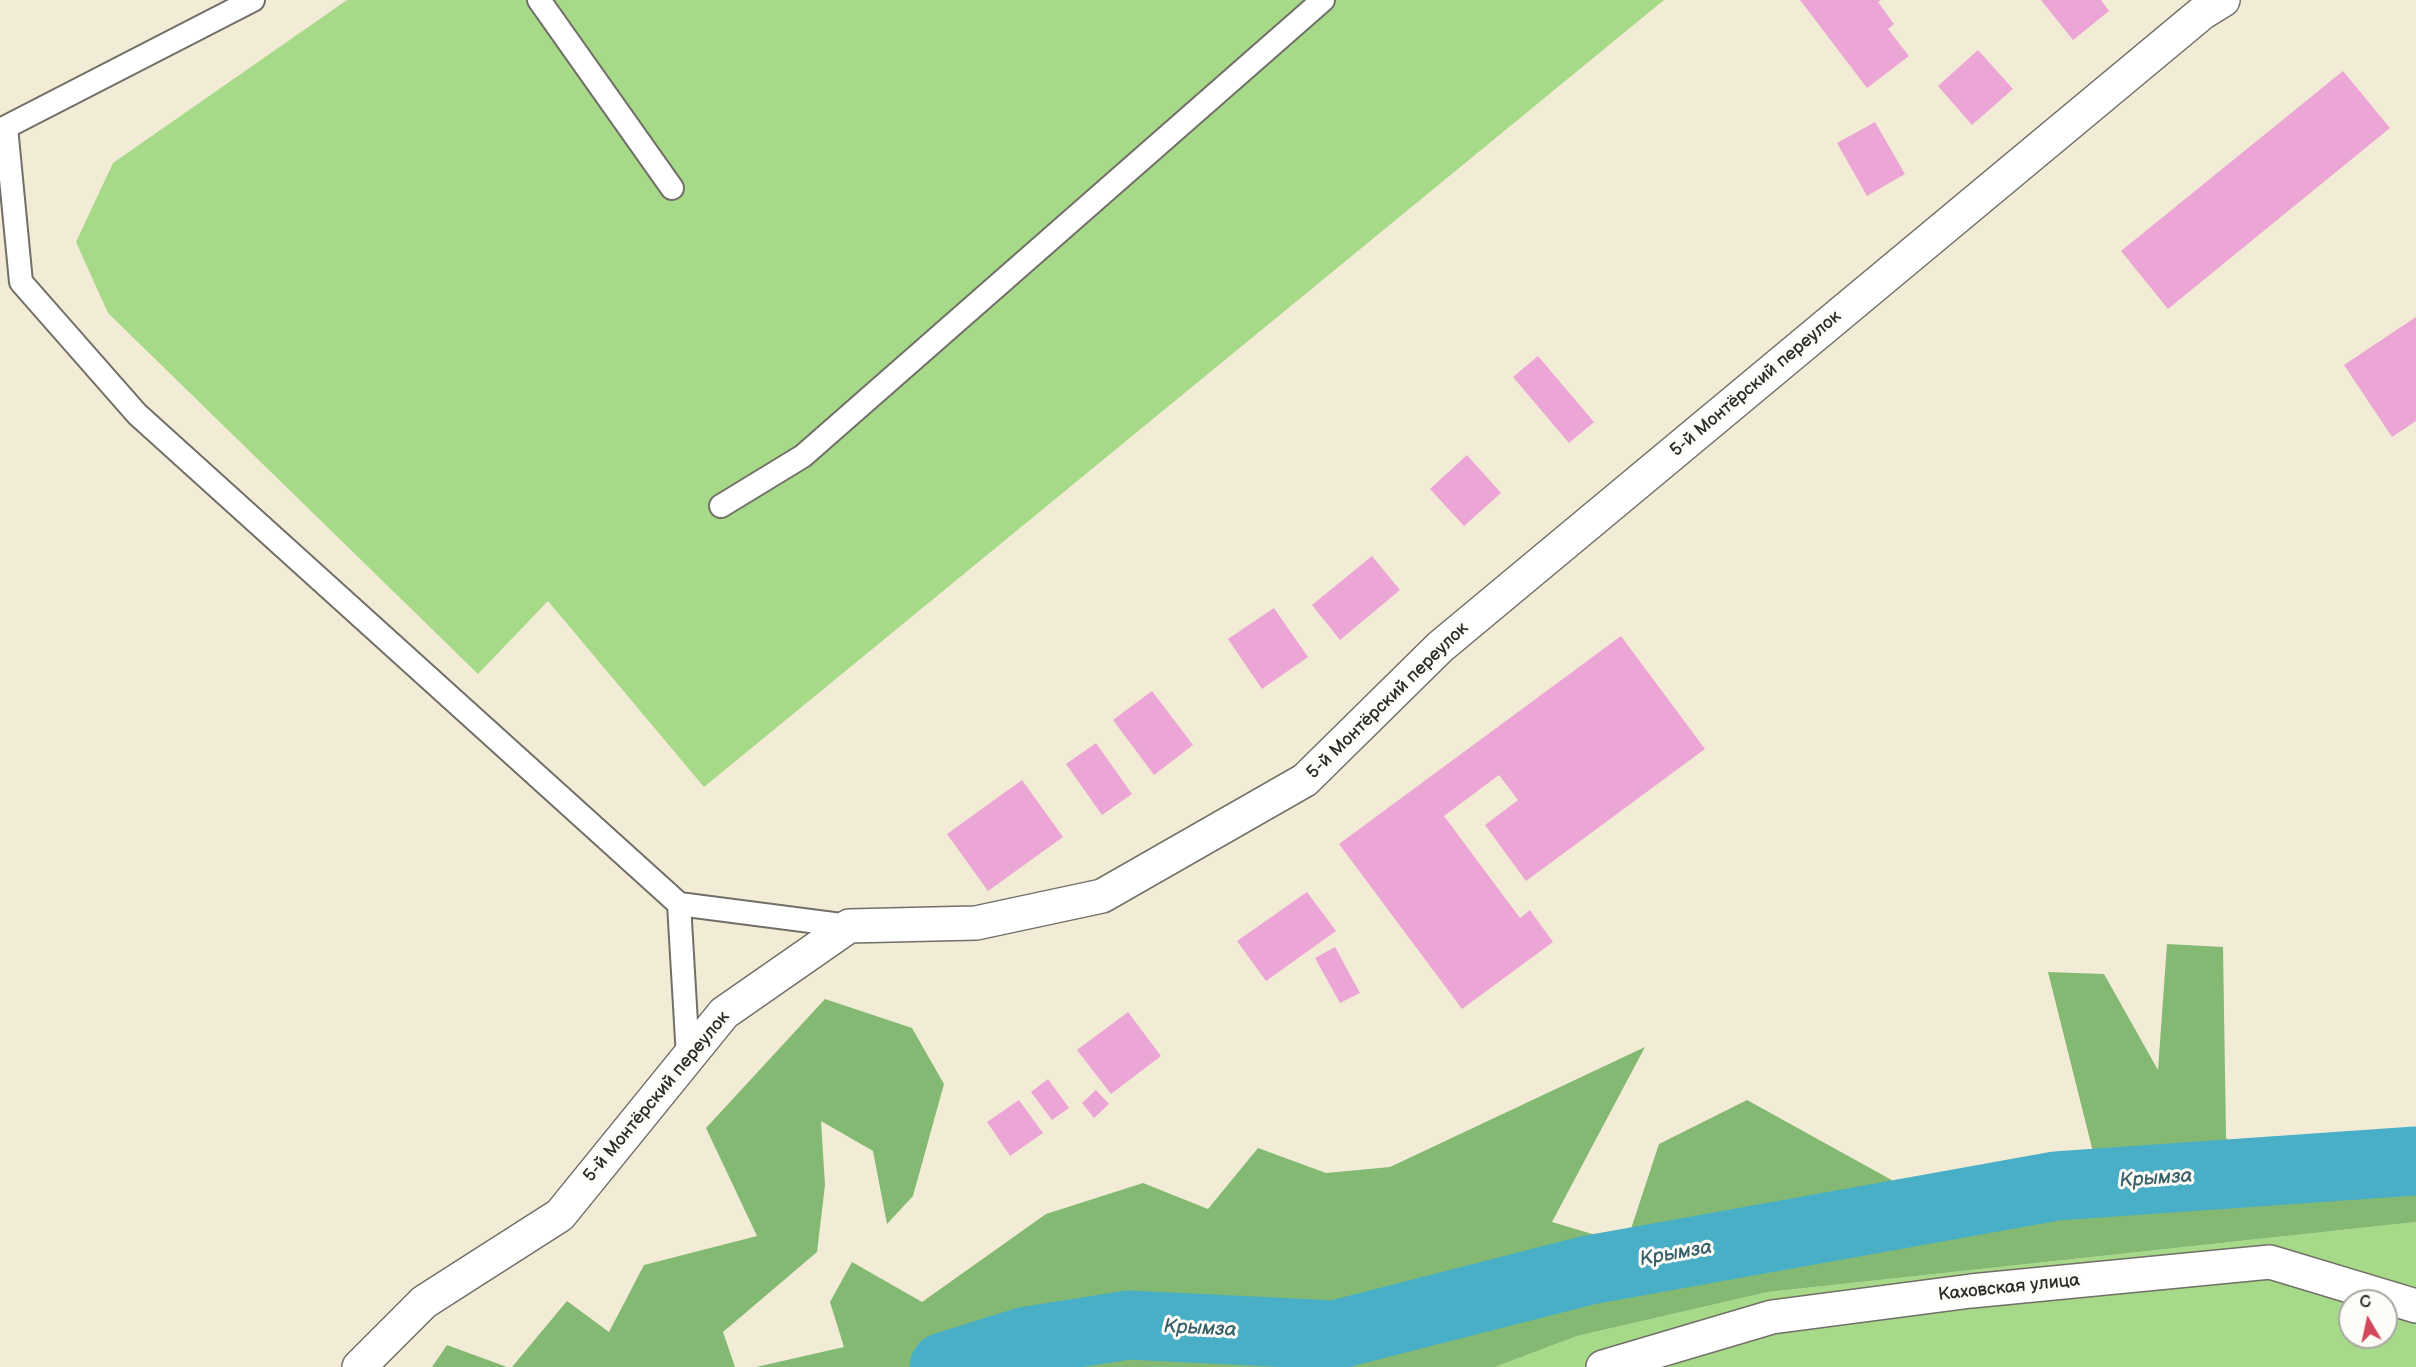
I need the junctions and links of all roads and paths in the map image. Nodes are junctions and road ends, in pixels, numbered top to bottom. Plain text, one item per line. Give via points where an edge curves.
1 (253, 0) edge
2 (539, 0) edge
3 (1323, 0) edge
4 (2223, 0) edge
5 (672, 188) dead end
6 (721, 506) dead end
7 (679, 904) junction
8 (849, 926) junction
9 (688, 1057) junction
10 (2416, 1306) edge
11 (359, 1367) edge
12 (1603, 1367) edge

1 - 7 lane via 6,127 21,282 137,414
2 - 5 lane
3 - 6 lane via 803,456
4 - 8 street, 5-й Монтёрский переулок via 2202,13 1440,647 1305,780 1102,896 976,923
7 - 8 lane
7 - 9 lane
8 - 9 street, 5-й Монтёрский переулок via 724,1013
9 - 11 street, 5-й Монтёрский переулок via 560,1215 424,1302
10 - 12 street, Каховская улица via 2270,1262 1971,1291 1772,1317

